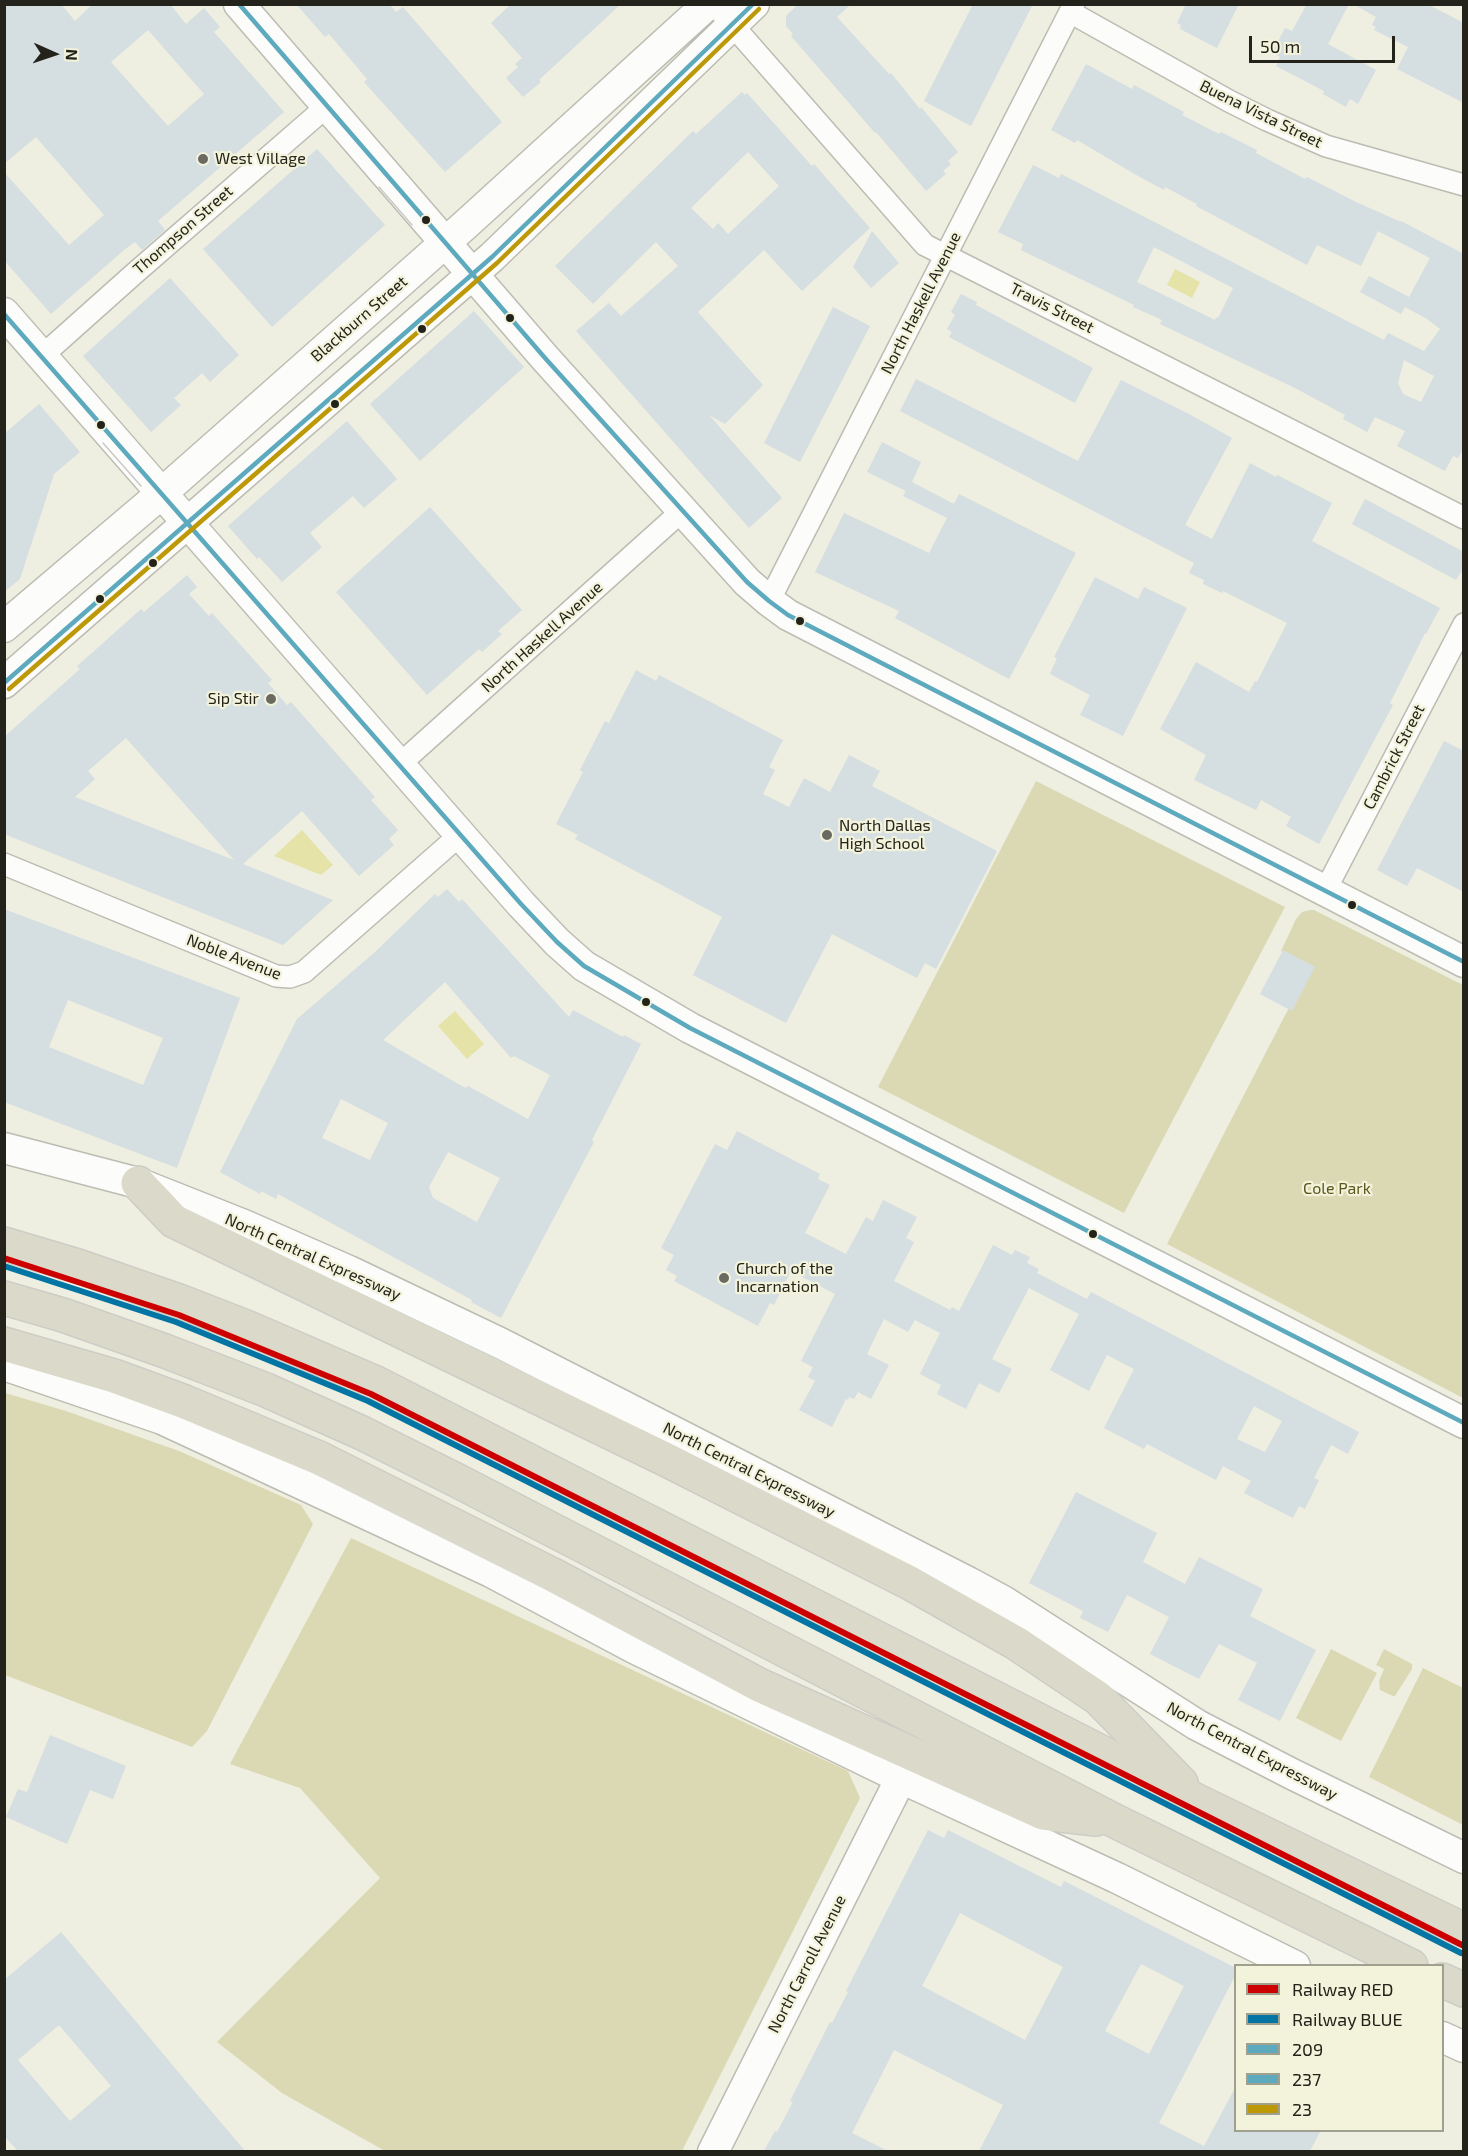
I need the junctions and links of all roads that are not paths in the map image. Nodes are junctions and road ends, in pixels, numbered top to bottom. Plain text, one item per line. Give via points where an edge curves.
1 (239, 4) edge
2 (708, 4) edge
3 (754, 4) edge
4 (1072, 8) edge
5 (723, 15) edge
6 (326, 107) junction
7 (1464, 185) edge
8 (445, 243) junction
9 (946, 254) junction
10 (472, 274) junction
11 (4, 313) edge
12 (42, 356) junction
13 (162, 493) junction
14 (683, 510) junction
15 (1464, 518) edge
16 (188, 523) junction
17 (769, 601) junction
18 (1464, 624) edge
19 (4, 627) edge
20 (4, 683) edge
21 (400, 765) junction
22 (461, 834) junction
23 (4, 864) edge
24 (1325, 891) junction
25 (1464, 962) edge
26 (4, 1148) edge
27 (138, 1183) junction
28 (4, 1244) edge
29 (4, 1298) edge
30 (4, 1344) edge
31 (4, 1365) edge
32 (1464, 1423) edge
33 (901, 1778) junction
34 (1199, 1802) junction
35 (1115, 1821) junction
36 (1464, 1858) edge
37 (1464, 1930) edge
38 (1293, 1964) edge
39 (1409, 1964) edge
40 (1444, 1980) edge
41 (1464, 1990) edge
42 (1444, 2037) edge
43 (1464, 2047) edge
44 (713, 2151) edge

1 - 6 street
2 - 8 street, Blackburn Street
3 - 5 street
4 - 7 street, Buena Vista Street via 1229,101 1277,124 1326,146
4 - 9 street, North Haskell Avenue
5 - 9 street, Travis Street via 925,245
5 - 10 street via 510,241
6 - 8 street
6 - 12 street, Thompson Street
8 - 10 street
8 - 13 street, Blackburn Street
9 - 15 street, Travis Street
9 - 17 street, North Haskell Avenue
10 - 14 street
10 - 16 street
11 - 12 street
12 - 13 street
13 - 16 street
13 - 19 street, Blackburn Street
14 - 17 street
14 - 21 street, North Haskell Avenue
16 - 20 street
16 - 21 street
17 - 24 street via 798,621
18 - 24 street, Cambrick Street
21 - 22 street
22 - 23 street, Noble Avenue via 304,972 290,977 276,976
22 - 32 street via 542,927 584,966 612,984 690,1028
24 - 25 street
26 - 27 street, North Central Expressway
27 - 34 highway via 174,1221 697,1475 910,1583 1016,1643 1098,1698
27 - 36 street, North Central Expressway via 349,1271 575,1380 1003,1601 1197,1725
28 - 34 highway via 179,1301 376,1383
29 - 35 highway via 165,1351 362,1433
30 - 35 highway via 114,1376 319,1458 590,1594 759,1685 1043,1813
31 - 33 street via 162,1419 491,1572 634,1648
33 - 38 street
33 - 44 street, North Carroll Avenue
34 - 37 highway
35 - 39 highway
40 - 41 highway
42 - 43 street

